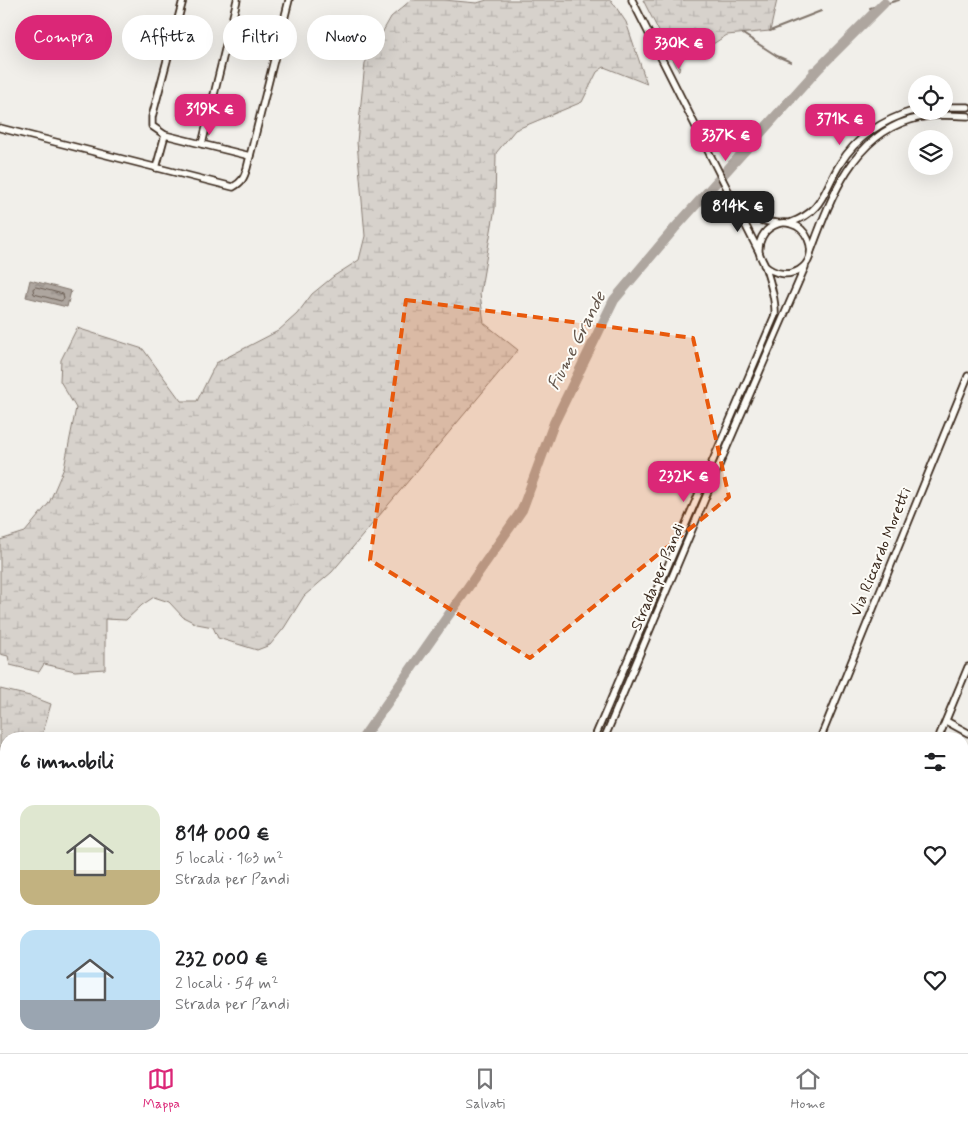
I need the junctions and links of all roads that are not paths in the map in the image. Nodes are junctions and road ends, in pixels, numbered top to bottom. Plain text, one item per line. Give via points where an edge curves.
1 (183, 0) edge
2 (237, 0) edge
3 (289, 0) edge
4 (632, 0) edge
5 (953, 107) edge
6 (968, 107) edge
7 (908, 113) edge
8 (968, 116) edge
9 (0, 128) edge
10 (164, 136) junction
11 (202, 144) junction
12 (250, 156) junction
13 (156, 168) junction
14 (736, 204) junction
15 (782, 223) junction
16 (790, 223) junction
17 (759, 252) junction
18 (809, 258) junction
19 (764, 265) junction
20 (968, 376) edge
21 (968, 667) edge
22 (946, 721) junction
23 (597, 732) edge
24 (607, 732) edge
25 (823, 732) edge
26 (941, 732) edge
27 (966, 732) edge

1 - 10 street via 152,117 152,126
2 - 11 street
3 - 12 street
4 - 14 street, Strada per Pandi
5 - 6 street
7 - 16 street via 888,120 851,149 817,206
8 - 18 street, Strada per Pandi via 910,120 865,148 840,183
9 - 13 street
10 - 11 street
10 - 13 street
11 - 12 street
12 - 13 street via 244,179 233,187
14 - 15 street via 751,217
14 - 17 street, Strada per Pandi
15 - 16 street
15 - 17 street via 767,230
16 - 18 street via 805,233 809,240
17 - 19 street, Strada per Pandi
18 - 19 street via 798,271 784,275
18 - 24 street, Strada per Pandi
19 - 23 street, Strada per Pandi via 776,307 775,315
20 - 25 street, Via Riccardo Moretti
21 - 22 street
22 - 26 street
22 - 27 street

